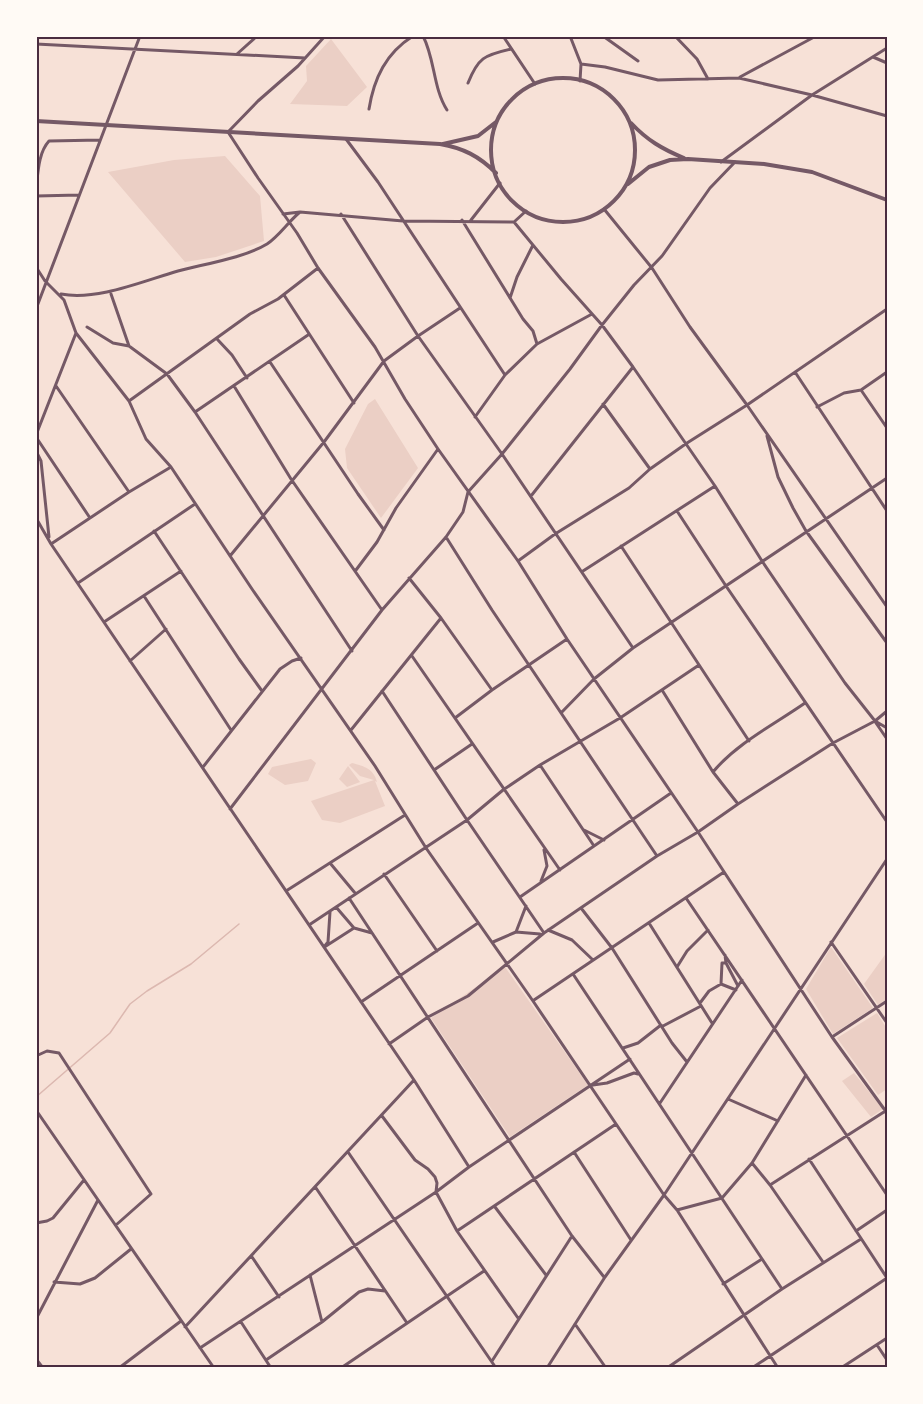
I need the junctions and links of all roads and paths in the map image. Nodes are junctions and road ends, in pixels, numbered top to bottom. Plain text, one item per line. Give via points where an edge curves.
1 (140, 36) edge
2 (257, 36) edge
3 (325, 36) edge
4 (413, 36) edge
5 (423, 36) edge
6 (503, 36) edge
7 (570, 36) edge
8 (603, 36) edge
9 (675, 36) edge
10 (814, 37) edge
11 (36, 44) edge
12 (136, 48) junction
13 (887, 48) edge
14 (511, 49) junction
15 (237, 54) junction
16 (873, 57) junction
17 (305, 58) junction
18 (638, 61) dead end
19 (887, 63) edge
20 (581, 64) junction
21 (739, 78) junction
22 (708, 79) junction
23 (580, 81) junction
24 (468, 83) dead end
25 (535, 84) junction
26 (812, 95) junction
27 (369, 109) dead end
28 (447, 110) dead end
29 (887, 116) edge
30 (498, 119) junction
31 (36, 121) edge
32 (629, 121) junction
33 (106, 126) junction
34 (228, 132) junction
35 (346, 139) junction
36 (100, 140) junction
37 (440, 144) junction
38 (688, 159) junction
39 (721, 162) junction
40 (735, 162) junction
41 (496, 172) junction
42 (500, 183) junction
43 (626, 185) junction
44 (36, 189) edge
45 (80, 195) junction
46 (36, 196) edge
47 (887, 200) edge
48 (604, 209) junction
49 (526, 211) junction
50 (300, 212) junction
51 (283, 214) junction
52 (341, 214) junction
53 (462, 220) junction
54 (471, 220) junction
55 (289, 221) junction
56 (403, 221) junction
57 (514, 222) junction
58 (533, 245) junction
59 (36, 267) edge
60 (318, 268) junction
61 (652, 268) junction
62 (45, 281) junction
63 (59, 294) junction
64 (111, 294) dead end
65 (284, 295) junction
66 (510, 298) junction
67 (460, 308) junction
68 (36, 309) edge
69 (887, 309) edge
70 (592, 314) junction
71 (602, 325) junction
72 (87, 327) dead end
73 (76, 333) junction
74 (308, 335) junction
75 (418, 336) junction
76 (217, 339) junction
77 (537, 344) junction
78 (129, 346) junction
79 (384, 361) junction
80 (270, 362) junction
81 (633, 367) junction
82 (795, 372) junction
83 (887, 372) edge
84 (167, 374) junction
85 (505, 375) junction
86 (246, 378) junction
87 (56, 386) junction
88 (234, 386) junction
89 (861, 390) junction
90 (129, 401) junction
91 (354, 403) junction
92 (603, 404) junction
93 (747, 405) junction
94 (817, 407) junction
95 (195, 412) junction
96 (475, 417) junction
97 (887, 427) edge
98 (767, 435) junction
99 (36, 436) edge
100 (324, 442) junction
101 (687, 443) junction
102 (438, 448) junction
103 (36, 451) edge
104 (502, 454) junction
105 (171, 467) junction
106 (650, 469) junction
107 (887, 478) edge
108 (291, 479) junction
109 (715, 486) junction
110 (872, 488) junction
111 (129, 492) junction
112 (468, 492) junction
113 (531, 496) junction
114 (195, 504) junction
115 (677, 511) junction
116 (887, 511) edge
117 (262, 515) junction
118 (36, 518) edge
119 (90, 518) junction
120 (825, 519) junction
121 (384, 530) junction
122 (154, 531) junction
123 (806, 531) junction
124 (555, 534) junction
125 (446, 537) junction
126 (51, 543) junction
127 (621, 546) junction
128 (230, 556) junction
129 (518, 561) junction
130 (762, 561) junction
131 (356, 570) junction
132 (181, 571) junction
133 (582, 571) junction
134 (409, 578) junction
135 (78, 583) junction
136 (726, 586) junction
137 (144, 596) junction
138 (887, 607) edge
139 (382, 610) junction
140 (441, 618) junction
141 (104, 622) junction
142 (671, 623) junction
143 (166, 629) junction
144 (567, 639) junction
145 (887, 643) edge
146 (633, 648) junction
147 (352, 651) junction
148 (412, 656) junction
149 (301, 658) junction
150 (130, 661) junction
151 (530, 665) junction
152 (699, 665) junction
153 (594, 679) junction
154 (322, 689) junction
155 (492, 690) junction
156 (662, 690) junction
157 (262, 691) junction
158 (382, 692) junction
159 (806, 703) junction
160 (887, 711) edge
161 (561, 713) junction
162 (455, 718) junction
163 (620, 718) junction
164 (874, 721) junction
165 (887, 728) edge
166 (231, 730) junction
167 (351, 730) junction
168 (887, 739) edge
169 (580, 741) junction
170 (749, 741) junction
171 (833, 743) junction
172 (473, 744) junction
173 (540, 765) junction
174 (203, 768) junction
175 (434, 770) junction
176 (713, 772) junction
177 (503, 790) junction
178 (671, 793) junction
179 (738, 804) junction
180 (230, 809) junction
181 (405, 815) junction
182 (467, 820) junction
183 (633, 820) junction
184 (887, 822) edge
185 (582, 829) junction
186 (698, 832) junction
187 (604, 840) junction
188 (542, 845) junction
189 (594, 846) junction
190 (426, 848) junction
191 (657, 856) junction
192 (887, 859) edge
193 (329, 862) junction
194 (560, 870) junction
195 (724, 872) junction
196 (384, 874) junction
197 (541, 883) junction
198 (286, 891) junction
199 (356, 893) junction
200 (520, 897) junction
201 (349, 898) junction
202 (686, 898) junction
203 (526, 906) junction
204 (336, 907) junction
205 (581, 908) junction
206 (330, 911) junction
207 (478, 923) junction
208 (649, 923) junction
209 (309, 925) junction
210 (354, 928) junction
211 (708, 930) junction
212 (516, 932) junction
213 (545, 932) junction
214 (372, 933) junction
215 (831, 942) junction
216 (492, 943) junction
217 (324, 947) junction
218 (612, 948) junction
219 (437, 951) junction
220 (725, 955) junction
221 (593, 960) junction
222 (506, 963) junction
223 (726, 963) junction
224 (677, 967) junction
225 (573, 974) junction
226 (399, 976) junction
227 (742, 980) junction
228 (722, 984) junction
229 (737, 988) junction
230 (802, 989) junction
231 (533, 1000) junction
232 (887, 1001) edge
233 (361, 1002) junction
234 (700, 1004) junction
235 (877, 1008) junction
236 (428, 1017) junction
237 (887, 1023) edge
238 (712, 1024) junction
239 (662, 1026) junction
240 (775, 1029) junction
241 (832, 1038) junction
242 (389, 1044) junction
243 (623, 1048) junction
244 (36, 1056) edge
245 (630, 1059) junction
246 (687, 1062) junction
247 (640, 1074) junction
248 (806, 1076) junction
249 (414, 1080) junction
250 (591, 1086) junction
251 (728, 1099) junction
252 (660, 1103) junction
253 (36, 1110) edge
254 (886, 1111) edge
255 (382, 1116) junction
256 (777, 1121) junction
257 (616, 1124) junction
258 (847, 1134) junction
259 (509, 1141) junction
260 (348, 1152) junction
261 (574, 1152) junction
262 (693, 1152) junction
263 (809, 1159) junction
264 (752, 1162) junction
265 (469, 1167) junction
266 (84, 1180) junction
267 (535, 1180) junction
268 (770, 1185) junction
269 (316, 1188) junction
270 (436, 1192) junction
271 (664, 1195) junction
272 (887, 1195) edge
273 (722, 1198) junction
274 (98, 1200) junction
275 (495, 1207) junction
276 (676, 1210) junction
277 (887, 1210) edge
278 (394, 1218) junction
279 (36, 1223) edge
280 (116, 1225) junction
281 (457, 1231) junction
282 (855, 1231) junction
283 (572, 1236) junction
284 (861, 1239) junction
285 (631, 1240) junction
286 (355, 1245) junction
287 (131, 1248) junction
288 (252, 1257) junction
289 (762, 1259) junction
290 (823, 1262) junction
291 (484, 1271) junction
292 (310, 1275) junction
293 (546, 1276) junction
294 (605, 1278) junction
295 (887, 1278) edge
296 (54, 1282) junction
297 (723, 1284) junction
298 (782, 1289) junction
299 (386, 1291) junction
300 (279, 1297) junction
301 (447, 1297) junction
302 (745, 1316) junction
303 (518, 1318) junction
304 (36, 1319) edge
305 (181, 1320) junction
306 (322, 1322) junction
307 (241, 1323) junction
308 (408, 1323) junction
309 (575, 1324) junction
310 (185, 1327) junction
311 (887, 1338) edge
312 (877, 1346) junction
313 (200, 1348) junction
314 (770, 1356) junction
315 (36, 1359) edge
316 (266, 1360) junction
317 (887, 1360) edge
318 (492, 1361) junction
319 (43, 1368) edge
320 (119, 1368) edge
321 (214, 1368) edge
322 (271, 1368) edge
323 (341, 1368) edge
324 (496, 1368) edge
325 (548, 1368) edge
326 (606, 1368) edge
327 (667, 1368) edge
328 (752, 1368) edge
329 (778, 1368) edge
330 (841, 1368) edge

1 - 12 street
2 - 15 street
3 - 17 street
4 - 27 street via 398,45 384,65 374,83
5 - 28 street
6 - 14 street
7 - 20 street
8 - 18 street
9 - 22 street via 697,59
10 - 21 street
11 - 12 street
12 - 15 street
12 - 33 street
13 - 16 street
14 - 24 street via 480,59
14 - 25 street
15 - 17 street
16 - 19 street
16 - 26 street
17 - 34 street
20 - 22 street via 658,80
20 - 23 street
21 - 22 street
21 - 26 street
23 - 25 street via 552,79
23 - 32 street via 609,94
25 - 30 street via 513,98
26 - 29 street
26 - 39 street
30 - 37 street via 477,136
30 - 41 street via 492,141
31 - 33 street
32 - 38 street via 660,148
32 - 43 street via 635,152
33 - 34 street
33 - 36 street
34 - 35 street
34 - 51 street
35 - 37 street
35 - 56 street
36 - 44 street via 49,141 38,168
36 - 45 street
37 - 41 street via 464,150
38 - 39 street
38 - 43 street via 649,167
39 - 40 street
40 - 47 street via 812,172
40 - 61 street via 710,188
41 - 42 street
42 - 49 street
42 - 54 street
43 - 48 street
45 - 46 street
45 - 62 street
48 - 49 street via 590,217 566,221 547,220
48 - 61 street
49 - 57 street
50 - 51 street
50 - 52 street
50 - 55 street
51 - 55 street
52 - 56 street
52 - 75 street
53 - 54 street
53 - 56 street
53 - 66 street
54 - 57 street
55 - 60 street
55 - 63 street via 268,244 221,261 101,292
56 - 67 street
57 - 58 street
58 - 66 street
58 - 70 street
59 - 62 street
60 - 65 street
60 - 79 street
61 - 71 street
61 - 93 street
62 - 63 street
62 - 68 street
63 - 73 street
64 - 78 street
65 - 74 street
65 - 76 street
66 - 77 street via 533,331
67 - 75 street
67 - 85 street
69 - 82 street
70 - 71 street
70 - 77 street
71 - 81 street
71 - 104 street
72 - 78 street via 113,343
73 - 87 street
73 - 90 street
74 - 80 street
74 - 91 street
75 - 79 street
75 - 96 street
76 - 84 street
76 - 86 street
77 - 85 street
78 - 84 street
79 - 91 street
79 - 102 street
80 - 86 street
80 - 100 street
81 - 92 street
81 - 101 street
82 - 93 street
82 - 94 street
83 - 89 street
84 - 90 street
84 - 95 street
85 - 96 street
86 - 88 street
87 - 99 street
87 - 111 street
88 - 95 street
88 - 108 street
89 - 94 street via 844,393
89 - 97 street
90 - 105 street via 146,439
91 - 100 street
92 - 106 street
92 - 113 street
93 - 98 street
93 - 101 street
94 - 110 street
95 - 117 street
96 - 104 street
98 - 120 street
98 - 123 street via 778,477
99 - 119 street
100 - 108 street
100 - 121 street
101 - 106 street
101 - 109 street
102 - 112 street
102 - 121 street
103 - 126 street via 41,461
104 - 112 street
104 - 113 street
105 - 111 street
105 - 114 street
106 - 124 street via 629,488
107 - 110 street
108 - 117 street
108 - 131 street
109 - 115 street
109 - 130 street
110 - 116 street
110 - 120 street
111 - 119 street
112 - 125 street via 463,512
112 - 129 street
113 - 124 street
114 - 122 street
114 - 128 street
115 - 127 street
115 - 136 street
117 - 128 street
117 - 147 street
118 - 126 street
119 - 126 street
120 - 123 street
120 - 138 street
121 - 131 street
122 - 132 street
122 - 135 street
123 - 130 street
123 - 145 street
124 - 129 street
124 - 133 street
125 - 134 street
125 - 151 street
126 - 135 street
127 - 133 street
127 - 142 street
128 - 149 street
129 - 144 street
130 - 136 street
130 - 164 street
131 - 139 street
132 - 137 street
132 - 157 street
133 - 146 street
134 - 139 street
134 - 140 street
135 - 141 street
136 - 142 street
136 - 159 street
137 - 141 street
137 - 143 street
139 - 147 street
140 - 148 street
140 - 155 street
141 - 150 street
142 - 146 street
142 - 152 street
143 - 150 street
143 - 166 street
144 - 151 street
144 - 153 street
146 - 153 street
147 - 154 street
148 - 158 street
148 - 162 street
149 - 154 street
149 - 157 street via 280,669
150 - 174 street
151 - 155 street
151 - 161 street
152 - 156 street
152 - 170 street
153 - 161 street
153 - 163 street
154 - 167 street
154 - 180 street
155 - 162 street
156 - 163 street
156 - 176 street
157 - 166 street
158 - 167 street
158 - 175 street
159 - 170 street
159 - 171 street
160 - 164 street
161 - 169 street
162 - 172 street
163 - 169 street
163 - 178 street
164 - 165 street
164 - 168 street
164 - 171 street
166 - 174 street
167 - 181 street
169 - 173 street
169 - 183 street
170 - 176 street
171 - 179 street
171 - 184 street
172 - 175 street
172 - 177 street
173 - 177 street
173 - 185 street
174 - 180 street
175 - 182 street
176 - 179 street
177 - 182 street
177 - 188 street
178 - 183 street
178 - 186 street
179 - 186 street
180 - 198 street
181 - 190 street
181 - 193 street
182 - 190 street
182 - 200 street
183 - 187 street
183 - 191 street
185 - 187 street
185 - 189 street
186 - 191 street
186 - 195 street
187 - 189 street
188 - 194 street
188 - 197 street via 547,866
189 - 194 street
190 - 196 street
190 - 207 street
191 - 205 street
192 - 215 street
193 - 198 street
193 - 199 street
194 - 197 street
195 - 202 street
195 - 230 street
196 - 199 street
196 - 219 street
197 - 200 street
198 - 209 street
199 - 201 street
200 - 203 street
201 - 204 street
201 - 214 street
202 - 208 street
202 - 211 street
203 - 212 street
203 - 213 street
204 - 206 street
204 - 210 street
205 - 213 street
205 - 218 street
206 - 209 street
206 - 217 street via 328,942
207 - 216 street
207 - 219 street
208 - 218 street
208 - 224 street
209 - 217 street
210 - 214 street
210 - 217 street
211 - 220 street
211 - 224 street
212 - 213 street
212 - 216 street
213 - 221 street via 572,940
213 - 222 street
214 - 226 street
215 - 230 street
215 - 235 street
216 - 222 street
217 - 233 street
218 - 221 street
218 - 239 street
219 - 226 street
220 - 223 street
220 - 227 street
221 - 225 street
222 - 231 street
222 - 236 street via 468,996
223 - 228 street via 722,963
223 - 229 street
224 - 234 street
225 - 231 street
225 - 243 street
226 - 233 street
226 - 236 street
227 - 229 street
227 - 240 street
228 - 229 street
228 - 234 street via 709,991
229 - 238 street
230 - 240 street
230 - 241 street
231 - 250 street
232 - 235 street
233 - 242 street
234 - 238 street
234 - 239 street
235 - 237 street
235 - 241 street
236 - 242 street
236 - 259 street
238 - 246 street
239 - 243 street via 638,1043
239 - 246 street
240 - 248 street
240 - 251 street
241 - 254 street
242 - 249 street
243 - 245 street
244 - 280 street via 47,1051 59,1053 151,1194
245 - 247 street
245 - 250 street
246 - 252 street
247 - 250 street
247 - 252 street
248 - 256 street
248 - 258 street
249 - 255 street
249 - 265 street
250 - 257 street
250 - 259 street
251 - 256 street
251 - 262 street
252 - 262 street
253 - 266 street
254 - 258 street
255 - 260 street
255 - 270 street via 415,1160 435,1177
256 - 264 street
257 - 261 street
257 - 271 street
258 - 263 street
258 - 272 street
259 - 265 street
259 - 267 street
260 - 269 street
260 - 278 street
261 - 267 street
261 - 285 street
262 - 271 street
262 - 273 street
263 - 268 street
263 - 282 street
264 - 268 street
264 - 273 street
265 - 270 street
266 - 274 street
266 - 279 street via 53,1218
267 - 275 street
267 - 283 street
268 - 290 street
269 - 286 street
269 - 288 street
270 - 278 street
270 - 281 street
271 - 276 street
271 - 285 street
273 - 276 street
273 - 289 street
274 - 280 street
274 - 296 street
275 - 281 street
275 - 293 street
276 - 297 street
277 - 282 street
278 - 286 street
278 - 301 street
280 - 287 street
281 - 291 street
282 - 284 street
283 - 293 street
283 - 294 street
284 - 290 street
284 - 295 street
285 - 294 street
286 - 292 street
286 - 299 street
287 - 296 street via 95,1278 80,1284
287 - 305 street
288 - 300 street
288 - 310 street
289 - 297 street
289 - 298 street
290 - 298 street
291 - 301 street
291 - 303 street
292 - 300 street
292 - 306 street
293 - 303 street
294 - 309 street
295 - 314 street
296 - 304 street
297 - 302 street
298 - 302 street
299 - 306 street via 364,1290
299 - 308 street
300 - 307 street
301 - 308 street
301 - 318 street
302 - 314 street
302 - 327 street
303 - 318 street
305 - 310 street
305 - 320 street
306 - 316 street
307 - 313 street
307 - 316 street
308 - 323 street
309 - 325 street
309 - 326 street
310 - 313 street
311 - 312 street
312 - 317 street
312 - 330 street
313 - 321 street
314 - 328 street
314 - 329 street
315 - 319 street
316 - 322 street
318 - 324 street

